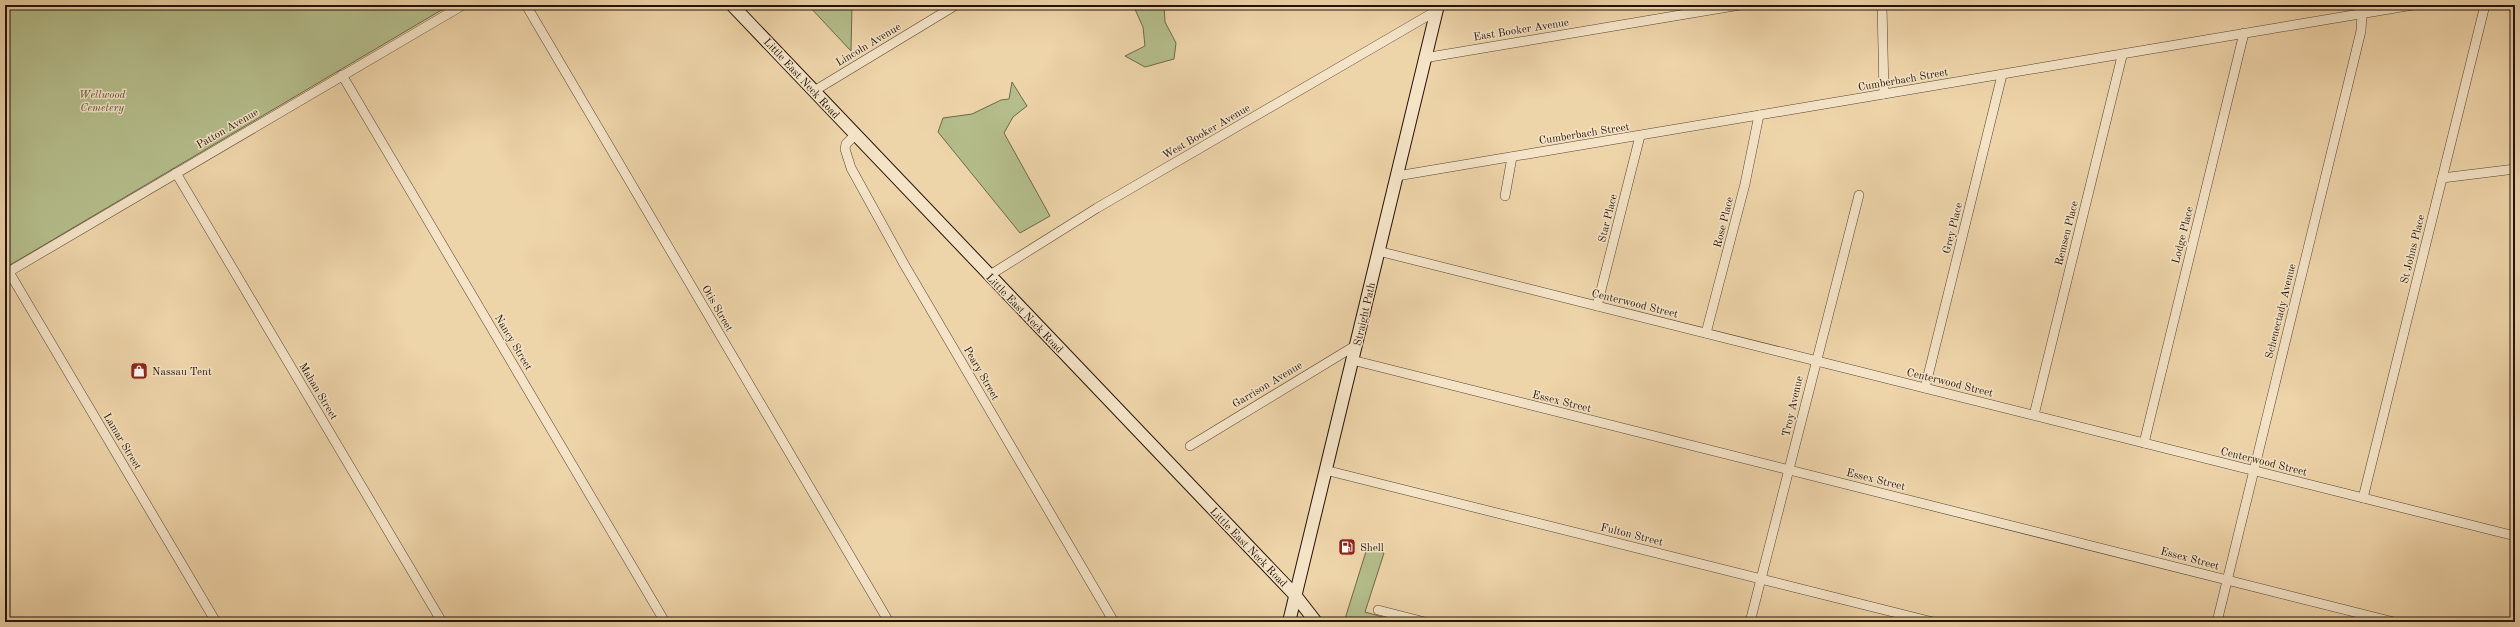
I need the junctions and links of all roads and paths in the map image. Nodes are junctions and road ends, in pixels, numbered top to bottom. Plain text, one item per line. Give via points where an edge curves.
1 (462, 5) edge
2 (526, 5) edge
3 (732, 5) edge
4 (956, 5) edge
5 (1740, 5) edge
6 (1882, 5) edge
7 (2413, 5) edge
8 (2485, 5) edge
9 (1437, 8) edge
10 (2361, 9) edge
11 (2244, 33) junction
12 (2122, 56) junction
13 (1424, 58) junction
14 (2002, 74) junction
15 (342, 75) junction
16 (814, 91) junction
17 (1884, 94) junction
18 (1759, 115) junction
19 (855, 135) junction
20 (1640, 136) junction
21 (1512, 157) junction
22 (2515, 169) edge
23 (176, 173) junction
24 (1397, 176) junction
25 (2442, 178) junction
26 (1859, 195) dead end
27 (1505, 196) dead end
28 (1378, 252) junction
29 (7, 273) edge
30 (990, 276) junction
31 (1597, 306) junction
32 (1706, 333) junction
33 (1358, 344) junction
34 (1352, 360) junction
35 (1815, 360) junction
36 (1925, 388) junction
37 (2034, 415) junction
38 (2144, 443) junction
39 (1190, 446) dead end
40 (1325, 470) junction
41 (1789, 470) junction
42 (2252, 471) junction
43 (2363, 498) junction
44 (2515, 536) edge
45 (1761, 579) junction
46 (2227, 580) junction
47 (1295, 595) junction
48 (1378, 610) dead end
49 (216, 622) edge
50 (442, 622) edge
51 (665, 622) edge
52 (889, 622) edge
53 (1114, 622) edge
54 (1289, 622) edge
55 (1316, 622) edge
56 (1425, 622) edge
57 (1750, 622) edge
58 (1933, 622) edge
59 (2217, 622) edge
60 (2394, 622) edge

1 - 15 street, Patton Avenue
2 - 52 street, Otis Street
3 - 16 main road, Little East Neck Road
4 - 16 street, Lincoln Avenue
5 - 13 street, East Booker Avenue
6 - 17 street
7 - 10 street, Cumberbach Street
8 - 25 street, St Johns Place
9 - 13 main road, Straight Path
9 - 30 street, West Booker Avenue via 1097,208
10 - 11 street, Cumberbach Street
10 - 42 street, Schenectady Avenue via 2361,31
11 - 12 street, Cumberbach Street
11 - 38 street, Lodge Place
12 - 14 street, Cumberbach Street
12 - 37 street, Remsen Place
13 - 24 main road, Straight Path
14 - 17 street, Cumberbach Street
14 - 36 street, Grey Place
15 - 23 street, Patton Avenue
15 - 51 street, Nancy Street
16 - 19 main road, Little East Neck Road
17 - 18 street, Cumberbach Street
18 - 20 street, Cumberbach Street
18 - 32 street, Rose Place via 1745,184
19 - 30 main road, Little East Neck Road
19 - 53 street, Peary Street via 846,144 845,150 851,168 904,264
20 - 21 street, Cumberbach Street
20 - 31 street, Star Place
21 - 24 street, Cumberbach Street
21 - 27 street
22 - 25 street
23 - 29 street, Patton Avenue
23 - 50 street, Mahan Street
24 - 28 main road, Straight Path
25 - 43 street, St Johns Place
26 - 35 street, Troy Avenue
28 - 31 street, Centerwood Street
28 - 33 main road, Straight Path
29 - 49 street, Lamar Street
30 - 47 main road, Little East Neck Road
31 - 32 street, Centerwood Street
32 - 35 street, Centerwood Street
33 - 34 main road, Straight Path
33 - 39 street, Garrison Avenue
34 - 40 main road, Straight Path
34 - 41 street, Essex Street
35 - 36 street, Centerwood Street
35 - 41 street, Troy Avenue
36 - 37 street, Centerwood Street
37 - 38 street, Centerwood Street
38 - 42 street, Centerwood Street
40 - 45 street, Fulton Street
40 - 47 main road, Straight Path
41 - 45 street, Troy Avenue
41 - 46 street, Essex Street
42 - 43 street, Centerwood Street
42 - 46 street, Schenectady Avenue
43 - 44 street, Centerwood Street
45 - 57 street, Troy Avenue
45 - 58 street, Fulton Street
46 - 59 street, Schenectady Avenue
46 - 60 street, Essex Street
47 - 54 main road, Straight Path
47 - 55 main road, Little East Neck Road
48 - 56 street

